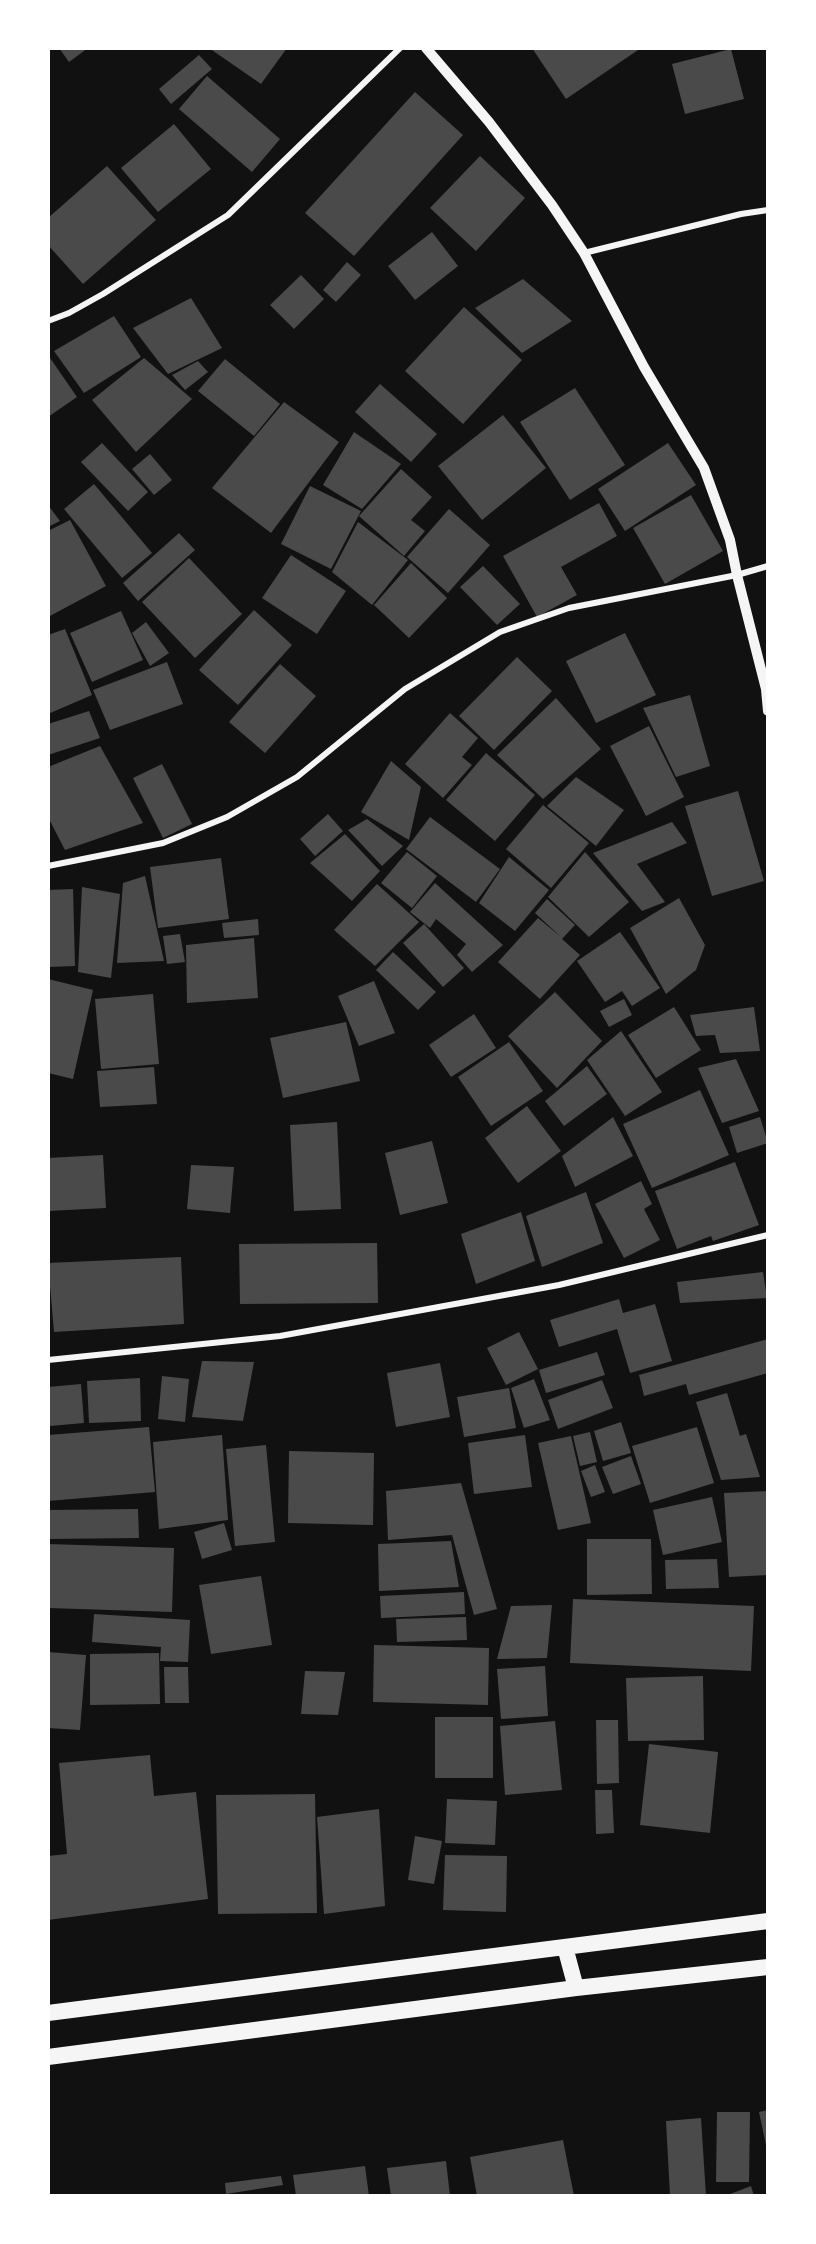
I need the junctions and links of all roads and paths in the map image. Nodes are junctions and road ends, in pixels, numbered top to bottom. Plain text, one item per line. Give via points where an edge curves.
1 (400, 48) edge
2 (426, 48) edge
3 (768, 210) edge
4 (584, 253) junction
5 (48, 321) edge
6 (768, 566) edge
7 (737, 575) junction
8 (768, 711) edge
9 (48, 866) edge
10 (768, 1235) edge
11 (48, 1360) edge
12 (768, 1922) edge
13 (565, 1947) junction
14 (768, 1967) edge
15 (576, 1988) junction
16 (48, 2013) edge
17 (48, 2056) edge

1 - 5 street via 228,215 103,294
2 - 4 street via 489,123
3 - 4 street
4 - 7 street via 644,367 704,468 730,540
6 - 7 street
7 - 8 street
7 - 9 street via 569,608 500,632 405,689 297,777 227,817 163,843
10 - 11 street via 559,1285 280,1336
12 - 13 highway
13 - 15 highway
13 - 16 highway
14 - 15 highway
15 - 17 highway

